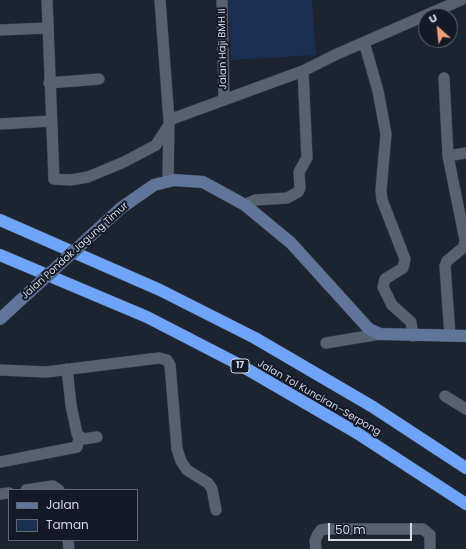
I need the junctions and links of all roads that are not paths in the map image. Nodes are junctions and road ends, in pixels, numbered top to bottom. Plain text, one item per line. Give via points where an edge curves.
1 (47, 0) edge
2 (160, 0) edge
3 (222, 0) edge
4 (462, 0) edge
5 (48, 28) junction
6 (0, 30) edge
7 (364, 42) junction
8 (303, 71) junction
9 (444, 78) dead end
10 (99, 79) dead end
11 (49, 83) junction
12 (224, 99) junction
13 (51, 121) junction
14 (0, 124) edge
15 (168, 124) junction
16 (466, 153) edge
17 (448, 156) junction
18 (168, 181) junction
19 (245, 205) junction
20 (0, 220) edge
21 (0, 255) edge
22 (0, 318) edge
23 (380, 334) junction
24 (413, 336) junction
25 (450, 336) junction
26 (466, 336) edge
27 (326, 343) dead end
28 (67, 369) junction
29 (0, 370) edge
30 (445, 396) dead end
31 (466, 409) edge
32 (98, 437) dead end
33 (79, 438) junction
34 (0, 462) edge
35 (466, 468) edge
36 (33, 489) edge
37 (58, 489) edge
38 (466, 504) edge
39 (216, 510) dead end
40 (316, 549) edge
41 (430, 549) edge

1 - 5 street
2 - 15 street
3 - 12 street, Jalan Haji BMH II
4 - 7 street
5 - 6 street
5 - 11 street
7 - 8 street
7 - 24 street via 378,91 386,134 382,200 405,264 404,268 386,279 382,287 392,305 411,322
8 - 12 street
8 - 19 street via 307,158 299,172 300,188 287,198 254,200
9 - 17 street
10 - 11 street
11 - 13 street
12 - 15 street
13 - 14 street
13 - 15 street via 52,177 56,180 88,177 124,162 156,145
15 - 18 street
16 - 17 street
17 - 25 street via 465,240 464,247 447,260 444,266
18 - 19 street, Jalan Pondok Jagung Timur via 203,182
18 - 22 street, Jalan Pondok Jagung Timur, bridge via 154,186 121,208
19 - 23 street, Jalan Pondok Jagung Timur via 291,243 369,329
20 - 35 highway, Jalan Tol Kunciran–Serpong via 160,290 255,338 373,407
21 - 38 highway, Jalan Tol Kunciran–Serpong / 17 via 147,317 240,365 357,433
23 - 24 street
23 - 27 street
24 - 25 street
25 - 26 street
28 - 29 street via 46,372
28 - 33 street via 71,405
28 - 39 street via 159,358 167,360 170,365 177,449 187,470 208,484 212,490
30 - 31 street
32 - 33 street
33 - 34 street via 77,447
36 - 37 street via 53,486
40 - 41 street via 315,541 318,534 321,530 327,529 423,529 430,535

